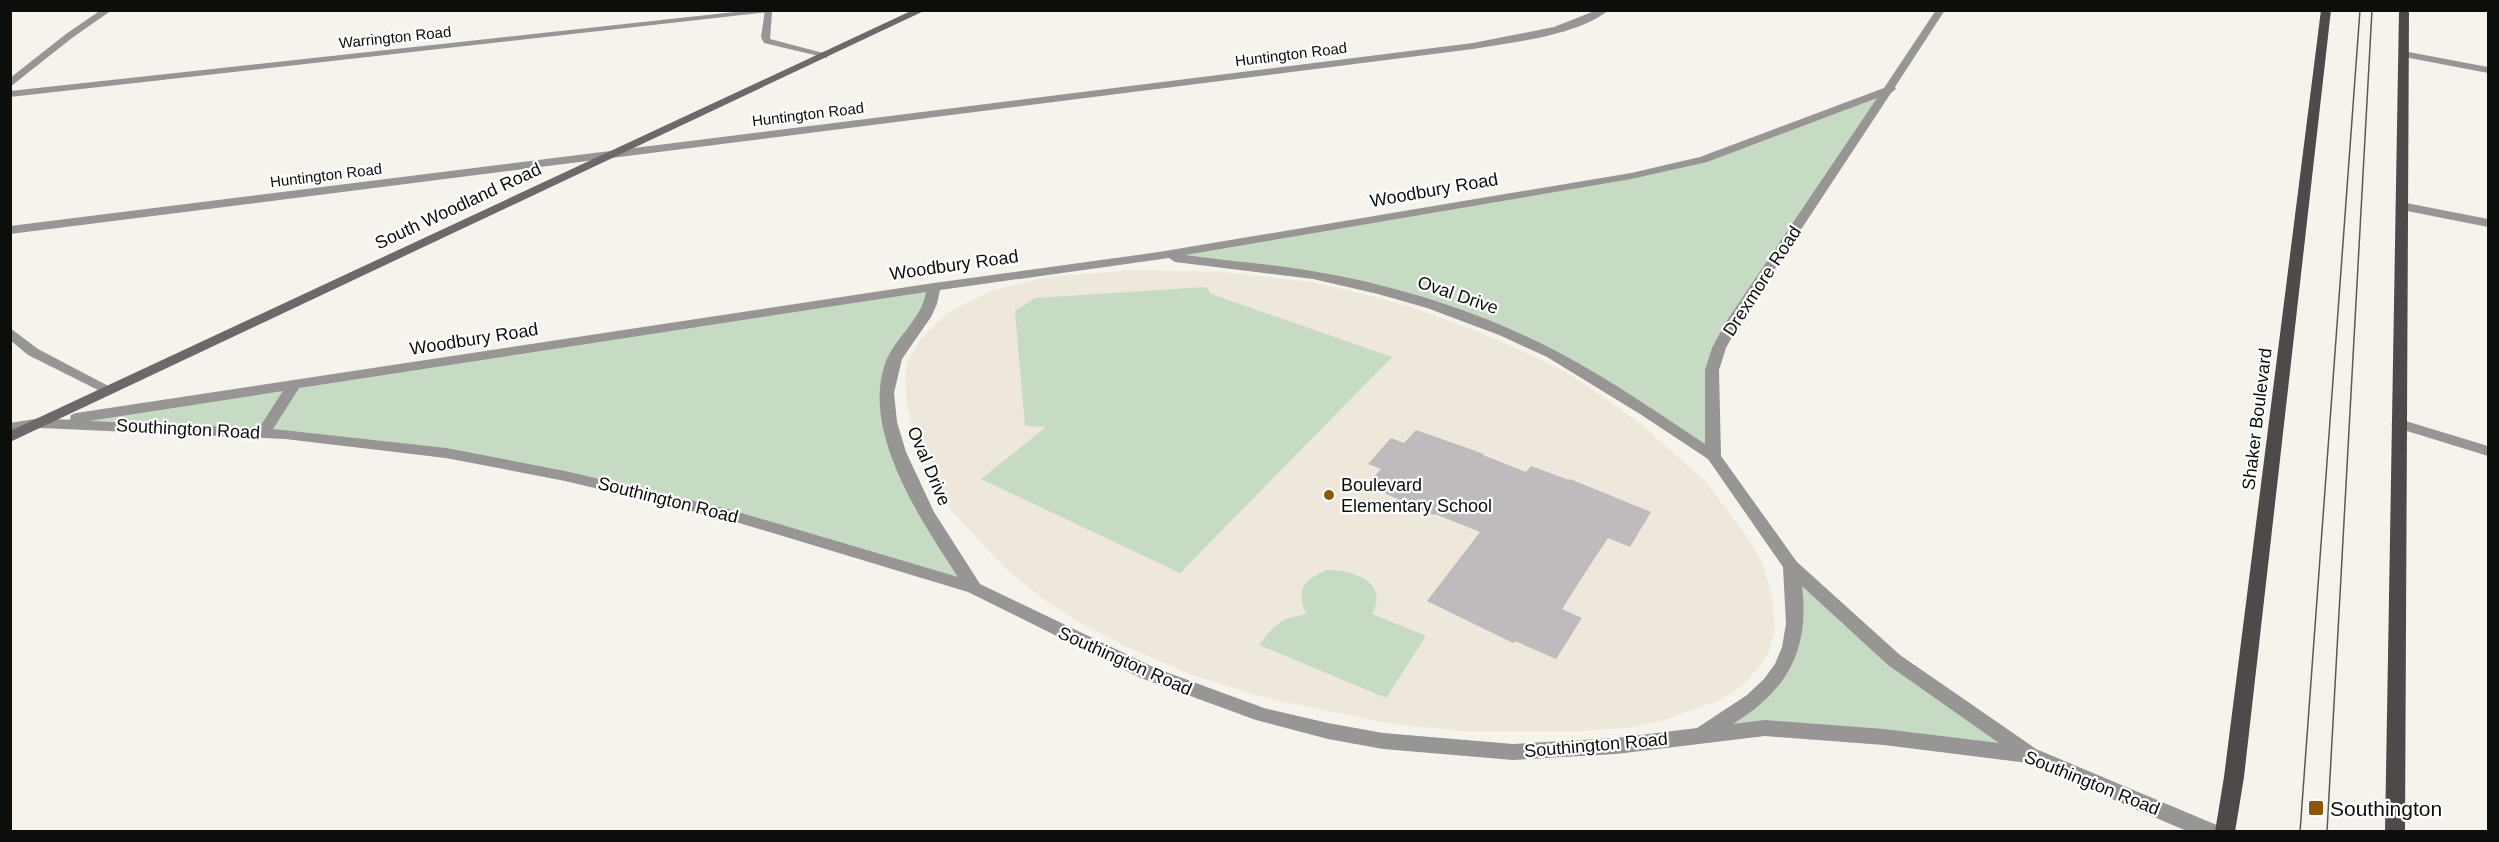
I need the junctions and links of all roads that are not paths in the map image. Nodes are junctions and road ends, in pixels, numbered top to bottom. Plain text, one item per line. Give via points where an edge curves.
1 (108, 10) edge
2 (783, 10) edge
3 (922, 10) edge
4 (1605, 10) edge
5 (1941, 10) edge
6 (2326, 10) edge
7 (2404, 10) edge
8 (768, 12) junction
9 (2403, 54) junction
10 (824, 56) junction
11 (2488, 70) edge
12 (10, 84) edge
13 (1891, 89) junction
14 (10, 94) edge
15 (614, 154) junction
16 (2401, 206) junction
17 (2488, 223) edge
18 (10, 230) edge
19 (1159, 256) junction
20 (934, 287) junction
21 (10, 332) edge
22 (293, 387) junction
23 (109, 390) junction
24 (41, 423) junction
25 (2399, 424) junction
26 (10, 428) edge
27 (263, 433) junction
28 (10, 437) edge
29 (2488, 451) edge
30 (1713, 456) junction
31 (1791, 566) junction
32 (975, 588) junction
33 (1700, 734) junction
34 (2030, 755) junction
35 (2212, 831) edge
36 (2225, 831) edge
37 (2395, 831) edge

1 - 12 street
2 - 8 street, Warrington Road
3 - 10 street, South Woodland Road
4 - 15 street, Huntington Road via 1549,34 1473,46
5 - 13 street, Drexmore Road
6 - 36 main road, Shaker Boulevard
7 - 9 main road
8 - 10 lane via 767,41
8 - 14 street, Warrington Road
9 - 11 street
9 - 16 main road
10 - 15 street, South Woodland Road
13 - 19 street, Woodbury Road via 1768,137 1682,165
13 - 30 street, Drexmore Road via 1719,348 1711,386
15 - 18 street, Huntington Road
15 - 23 street, South Woodland Road
16 - 17 street
16 - 25 main road
19 - 20 street, Woodbury Road
19 - 30 street, Oval Drive via 1332,279 1476,320 1570,365
20 - 22 street, Woodbury Road
20 - 32 street, Oval Drive via 930,307 897,353 891,368 888,411 894,440 920,499
21 - 23 street, Southington Road via 33,352
22 - 24 street, Woodbury Road
22 - 27 street
23 - 24 street, South Woodland Road
24 - 26 street, Woodbury Road
24 - 27 street, Southington Road
24 - 28 street, South Woodland Road
25 - 29 street
25 - 37 main road
27 - 32 street, Southington Road via 446,453 565,476 728,514
30 - 31 street
31 - 33 street via 1797,620 1792,648 1782,669 1764,693
31 - 34 street via 1894,660
32 - 33 street, Southington Road via 1136,668 1263,715 1328,731 1383,741 1513,752 1616,746
33 - 34 street, Southington Road via 1765,728 1884,737
34 - 35 street, Southington Road

